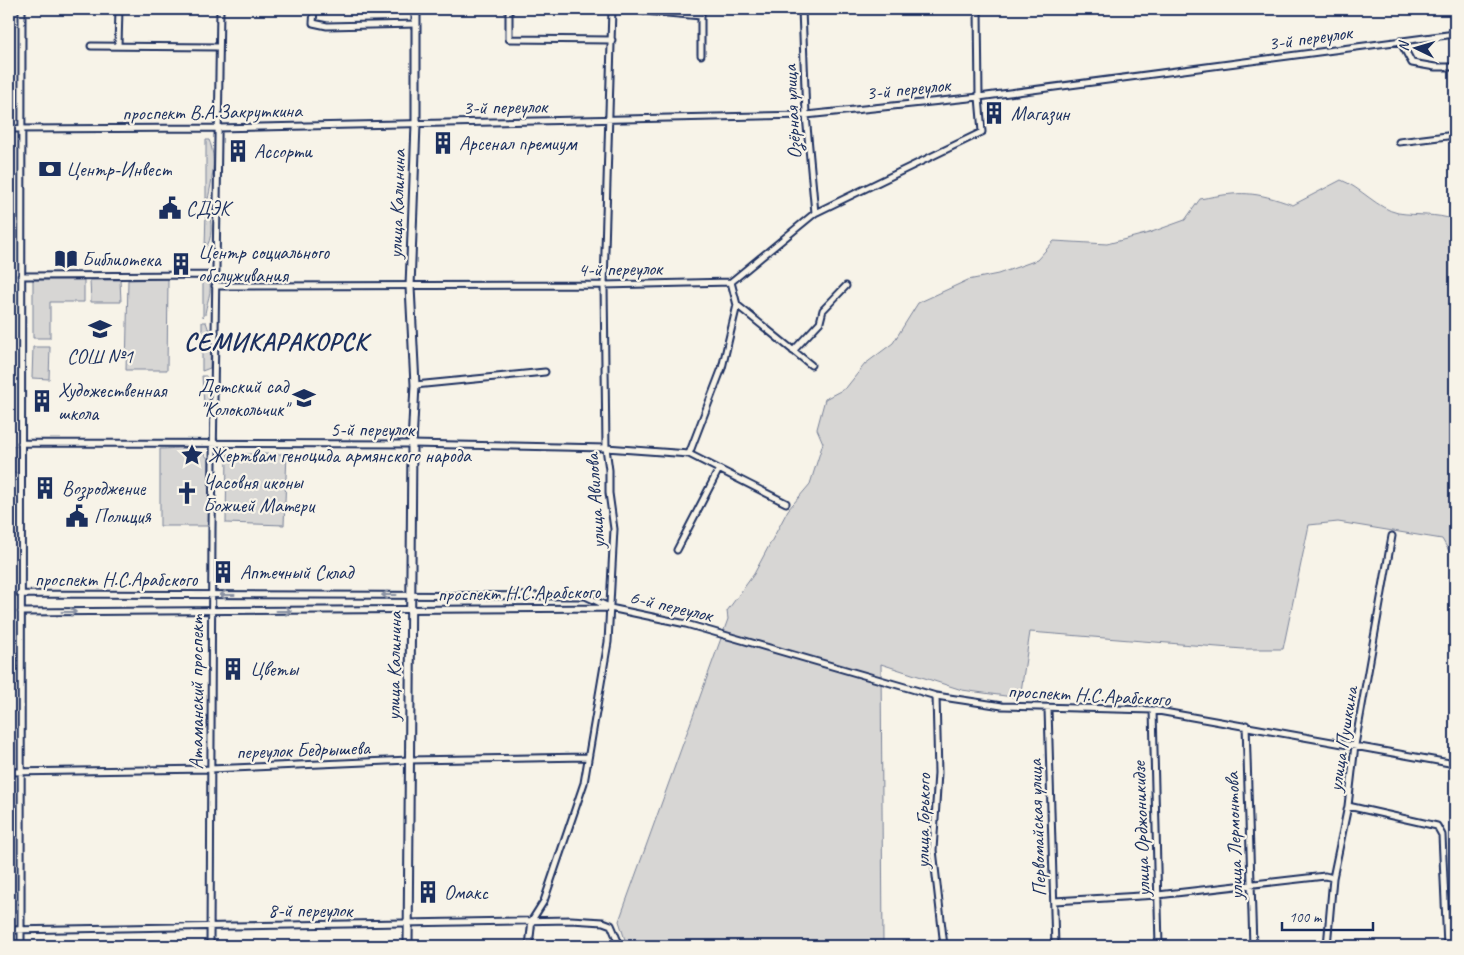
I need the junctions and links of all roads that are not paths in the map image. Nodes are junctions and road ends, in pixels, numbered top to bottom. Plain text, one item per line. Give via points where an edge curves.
1 (22, 9) edge
2 (119, 9) edge
3 (220, 9) edge
4 (314, 9) edge
5 (416, 9) edge
6 (509, 9) edge
7 (612, 9) edge
8 (622, 9) edge
9 (701, 9) edge
10 (802, 9) edge
11 (978, 9) edge
12 (701, 16) junction
13 (416, 24) junction
14 (1455, 34) edge
15 (612, 40) junction
16 (1400, 41) junction
17 (91, 46) dead end
18 (118, 46) junction
19 (219, 47) junction
20 (701, 55) dead end
21 (1455, 66) edge
22 (979, 97) junction
23 (806, 115) junction
24 (607, 120) junction
25 (416, 124) junction
26 (217, 128) junction
27 (9, 129) edge
28 (20, 129) junction
29 (1455, 135) edge
30 (1399, 142) dead end
31 (814, 213) junction
32 (215, 275) junction
33 (21, 276) junction
34 (731, 282) junction
35 (604, 285) junction
36 (215, 286) junction
37 (846, 286) dead end
38 (410, 287) junction
39 (737, 304) junction
40 (793, 350) junction
41 (811, 365) dead end
42 (546, 372) dead end
43 (415, 386) junction
44 (21, 443) junction
45 (213, 443) junction
46 (412, 444) junction
47 (606, 448) junction
48 (689, 454) junction
49 (719, 469) junction
50 (786, 503) dead end
51 (1392, 536) dead end
52 (677, 550) dead end
53 (20, 594) junction
54 (211, 595) junction
55 (411, 595) junction
56 (610, 608) junction
57 (212, 611) junction
58 (411, 611) junction
59 (21, 612) junction
60 (726, 635) joint
61 (936, 696) junction
62 (1048, 708) junction
63 (1153, 710) junction
64 (1246, 725) junction
65 (1356, 745) junction
66 (587, 757) junction
67 (408, 760) junction
68 (1455, 764) edge
69 (210, 769) junction
70 (9, 772) edge
71 (21, 772) junction
72 (1348, 806) junction
73 (1333, 878) junction
74 (1250, 885) junction
75 (1158, 895) junction
76 (1054, 901) junction
77 (532, 920) junction
78 (408, 924) junction
79 (210, 925) junction
80 (9, 930) edge
81 (21, 930) junction
82 (21, 946) edge
83 (210, 946) edge
84 (408, 946) edge
85 (529, 946) edge
86 (620, 946) edge
87 (944, 946) edge
88 (1055, 946) edge
89 (1159, 946) edge
90 (1253, 946) edge
91 (1327, 946) edge
92 (1447, 946) edge

1 - 28 street
2 - 18 street
3 - 19 street, Атаманский проспект
4 - 13 street via 313,23 327,26
5 - 13 main road, улица Калинина
6 - 15 street via 509,39
7 - 15 street, улица Авилова
8 - 12 street
9 - 12 street
10 - 23 street, Озёрная улица
11 - 22 street
12 - 20 street
13 - 25 main road, улица Калинина
14 - 16 street, 3-й переулок
15 - 24 street, улица Авилова
16 - 21 street via 1412,63
16 - 22 street, 3-й переулок
17 - 18 street
18 - 19 street
19 - 26 street, Атаманский проспект
22 - 23 street, 3-й переулок
22 - 31 street via 982,132
23 - 24 street, 3-й переулок
23 - 31 street, Озёрная улица
24 - 25 street, 3-й переулок
24 - 35 street, улица Авилова
25 - 26 street, проспект В.А.Закруткина
25 - 38 main road, улица Калинина
26 - 28 street, проспект В.А.Закруткина
26 - 32 street, Атаманский проспект
27 - 28 street, проспект В.А.Закруткина
28 - 33 street
29 - 30 street
31 - 34 street
32 - 33 street
32 - 36 street, Атаманский проспект
33 - 44 street
34 - 35 street, 4-й переулок
34 - 39 street
35 - 38 street, 4-й переулок
35 - 47 street, улица Авилова
36 - 38 street, 4-й переулок
36 - 45 street, Атаманский проспект
37 - 40 street via 823,310 820,322
38 - 43 main road, улица Калинина
39 - 40 street
39 - 48 street via 722,368
40 - 41 street
42 - 43 street
43 - 46 main road, улица Калинина
44 - 45 street, 5-й переулок
44 - 53 street
45 - 46 street, 5-й переулок
45 - 54 street, Атаманский проспект
46 - 47 street, 5-й переулок
46 - 55 main road, улица Калинина
47 - 48 street, 5-й переулок
47 - 56 street, улица Авилова via 614,528
48 - 49 street, 5-й переулок
49 - 50 street, 5-й переулок
49 - 52 street
51 - 65 street, улица Пушкина
53 - 54 street, проспект Н.С.Арабского
53 - 59 street
55 -> 54 street, проспект Н.С.Арабского
54 - 57 street, Атаманский проспект
55 - 56 street, проспект Н.С.Арабского via 585,596
55 - 58 main road, улица Калинина
56 - 58 street, проспект Н.С.Арабского
56 - 60 street, 6-й переулок
56 - 66 street, улица Авилова via 608,642
57 -> 58 street, проспект Н.С.Арабского
59 -> 57 street, проспект Н.С.Арабского
57 - 69 street, Атаманский проспект
58 - 67 main road, улица Калинина
59 - 71 street
60 - 61 street, проспект Н.С.Арабского
61 - 62 street, проспект Н.С.Арабского
61 - 87 street, улица Горького via 938,773 933,850
62 - 63 street, проспект Н.С.Арабского
62 - 76 street, Первомайская улица
63 - 64 street, проспект Н.С.Арабского
63 - 75 street, улица Орджоникидзе
64 - 65 street, проспект Н.С.Арабского
64 - 74 street, улица Лермонтова
65 - 68 street, проспект Н.С.Арабского
65 - 72 street, улица Пушкина
66 - 67 street, переулок Бедрышева
66 - 77 street, улица Авилова via 584,783 574,816 544,900
67 - 69 street, переулок Бедрышева
67 - 78 main road, улица Калинина
69 - 71 street, переулок Бедрышева
69 - 79 street, Атаманский проспект
70 - 71 street, переулок Бедрышева
71 - 81 street
72 - 73 street, улица Пушкина
72 - 92 street via 1437,826 1442,835
73 - 74 street via 1324,876
73 - 91 street, улица Пушкина
74 - 75 street
74 - 90 street, улица Лермонтова
75 - 76 street
75 - 89 street, улица Орджоникидзе
76 - 88 street, Первомайская улица
77 - 78 street, 8-й переулок
77 - 85 street, улица Авилова
77 - 86 street, 8-й переулок via 611,924
78 - 79 street, 8-й переулок
78 - 84 main road, улица Калинина
79 - 81 street, 8-й переулок
79 - 83 street, Атаманский проспект
80 - 81 street, 8-й переулок
81 - 82 street

